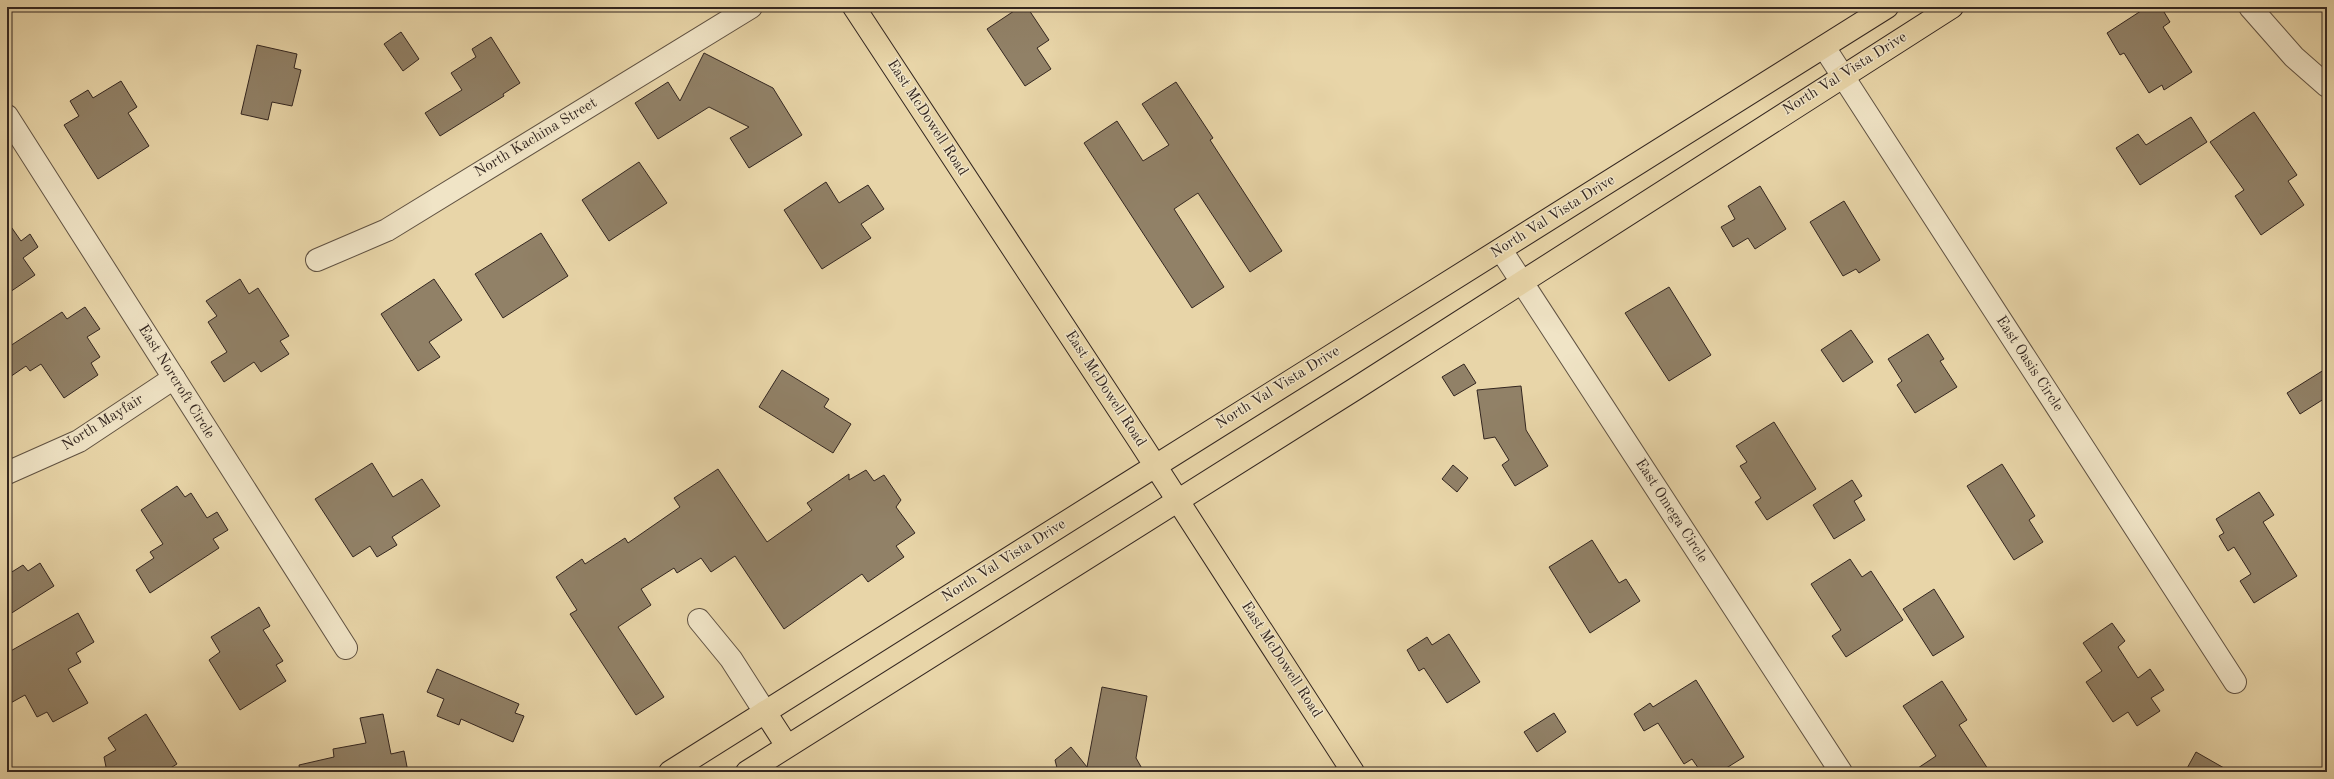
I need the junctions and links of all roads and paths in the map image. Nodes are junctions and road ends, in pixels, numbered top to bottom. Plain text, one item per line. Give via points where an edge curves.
1 (751, 7) edge
2 (854, 7) edge
3 (1887, 7) edge
4 (1952, 7) edge
5 (2250, 7) edge
6 (1824, 47) junction
7 (1842, 76) junction
8 (2327, 86) edge
9 (7, 116) edge
10 (1501, 250) junction
11 (317, 260) dead end
12 (1521, 281) junction
13 (174, 378) junction
14 (1155, 465) junction
15 (7, 473) edge
16 (1178, 500) junction
17 (699, 620) dead end
18 (346, 648) dead end
19 (2235, 682) dead end
20 (765, 712) junction
21 (787, 746) junction
22 (670, 772) edge
23 (747, 772) edge
24 (1353, 772) edge
25 (1841, 772) edge

1 - 11 street, North Kachina Street via 387,230
2 - 14 main road, East McDowell Road
3 - 6 main road, North Val Vista Drive
4 - 7 main road, North Val Vista Drive
5 - 8 street via 2294,56
6 - 7 street, East Oasis Circle
6 - 10 main road, North Val Vista Drive
7 - 12 main road, North Val Vista Drive
7 - 19 street, East Oasis Circle
9 - 13 street, East Norcroft Circle
10 - 12 street, East Omega Circle
10 - 14 main road, North Val Vista Drive
12 - 16 main road, North Val Vista Drive
12 - 25 street, East Omega Circle
13 - 15 street, North Mayfair via 79,441
13 - 18 street, East Norcroft Circle
14 - 16 main road, East McDowell Road
14 - 20 main road, North Val Vista Drive
16 - 21 main road, North Val Vista Drive
16 - 24 main road, East McDowell Road
17 - 20 street via 731,659
20 - 21 main road
20 - 22 main road, North Val Vista Drive
21 - 23 main road, North Val Vista Drive

